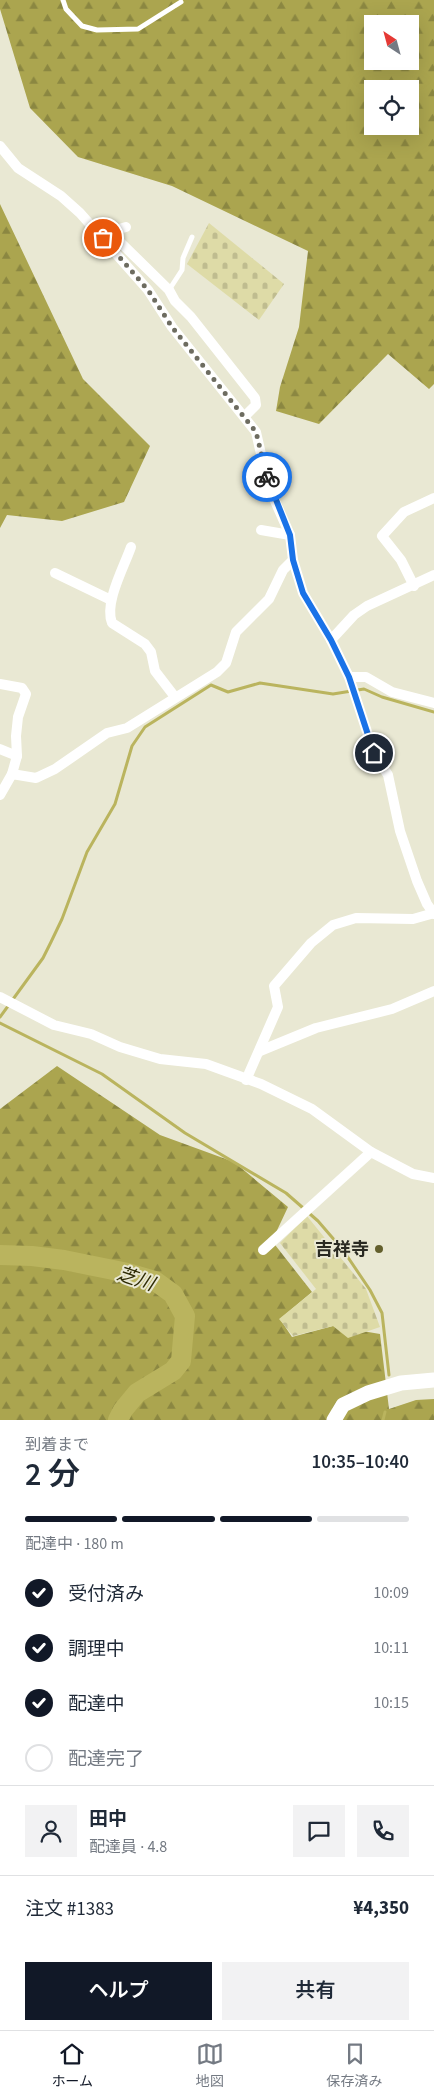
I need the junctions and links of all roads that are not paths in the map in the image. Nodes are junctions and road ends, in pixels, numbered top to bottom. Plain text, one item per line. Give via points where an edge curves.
1 (63, 0) edge
2 (180, 2) dead end
3 (0, 146) edge
4 (126, 227) dead end
5 (192, 237) dead end
6 (169, 290) junction
7 (245, 416) junction
8 (434, 498) edge
9 (261, 530) dead end
10 (290, 535) junction
11 (131, 547) dead end
12 (293, 560) junction
13 (55, 573) dead end
14 (434, 575) edge
15 (414, 586) junction
16 (111, 600) junction
17 (331, 640) junction
18 (349, 677) junction
19 (0, 684) edge
20 (175, 697) junction
21 (434, 703) edge
22 (0, 749) edge
23 (17, 756) junction
24 (12, 774) junction
25 (0, 795) edge
26 (434, 914) edge
27 (434, 991) edge
28 (0, 997) edge
29 (260, 1051) junction
30 (246, 1080) junction
31 (371, 1152) junction
32 (434, 1178) edge
33 (262, 1250) dead end
34 (434, 1380) edge
35 (334, 1420) edge

1 - 2 lane via 66,9 82,26 97,30 138,29
3 - 7 street via 18,168 61,196 80,213 148,290 172,327
4 - 6 street via 119,229 119,241
5 - 6 lane via 183,258 182,270
6 - 7 street via 174,301 191,317 255,398 256,405
7 - 10 street via 256,432 268,485
8 - 15 street via 404,512 382,536 401,560
9 - 10 street
10 - 12 street
11 - 16 street
12 - 17 street via 303,593
12 - 20 street via 283,570 269,599 236,632 226,663
13 - 16 street
14 - 15 street
15 - 17 street via 367,606
16 - 20 street via 112,623 145,644 151,652 155,670
17 - 18 street
18 - 21 street via 366,677 392,692
18 - 26 street via 374,753 388,775 400,831 417,881
19 - 23 street via 22,688 26,694 18,717
20 - 24 street via 127,728 107,733 36,778
22 - 23 street
23 - 24 street
24 - 25 street
26 - 29 street via 413,919 356,918 333,925 311,943 274,986 278,1007
27 - 29 street via 392,1009 316,1028
28 - 30 street via 54,1024 91,1034 120,1047 160,1059 206,1064
29 - 30 street
30 - 31 street via 312,1109
31 - 32 street via 413,1174
31 - 33 street
34 - 35 street via 401,1383 368,1393 343,1405

